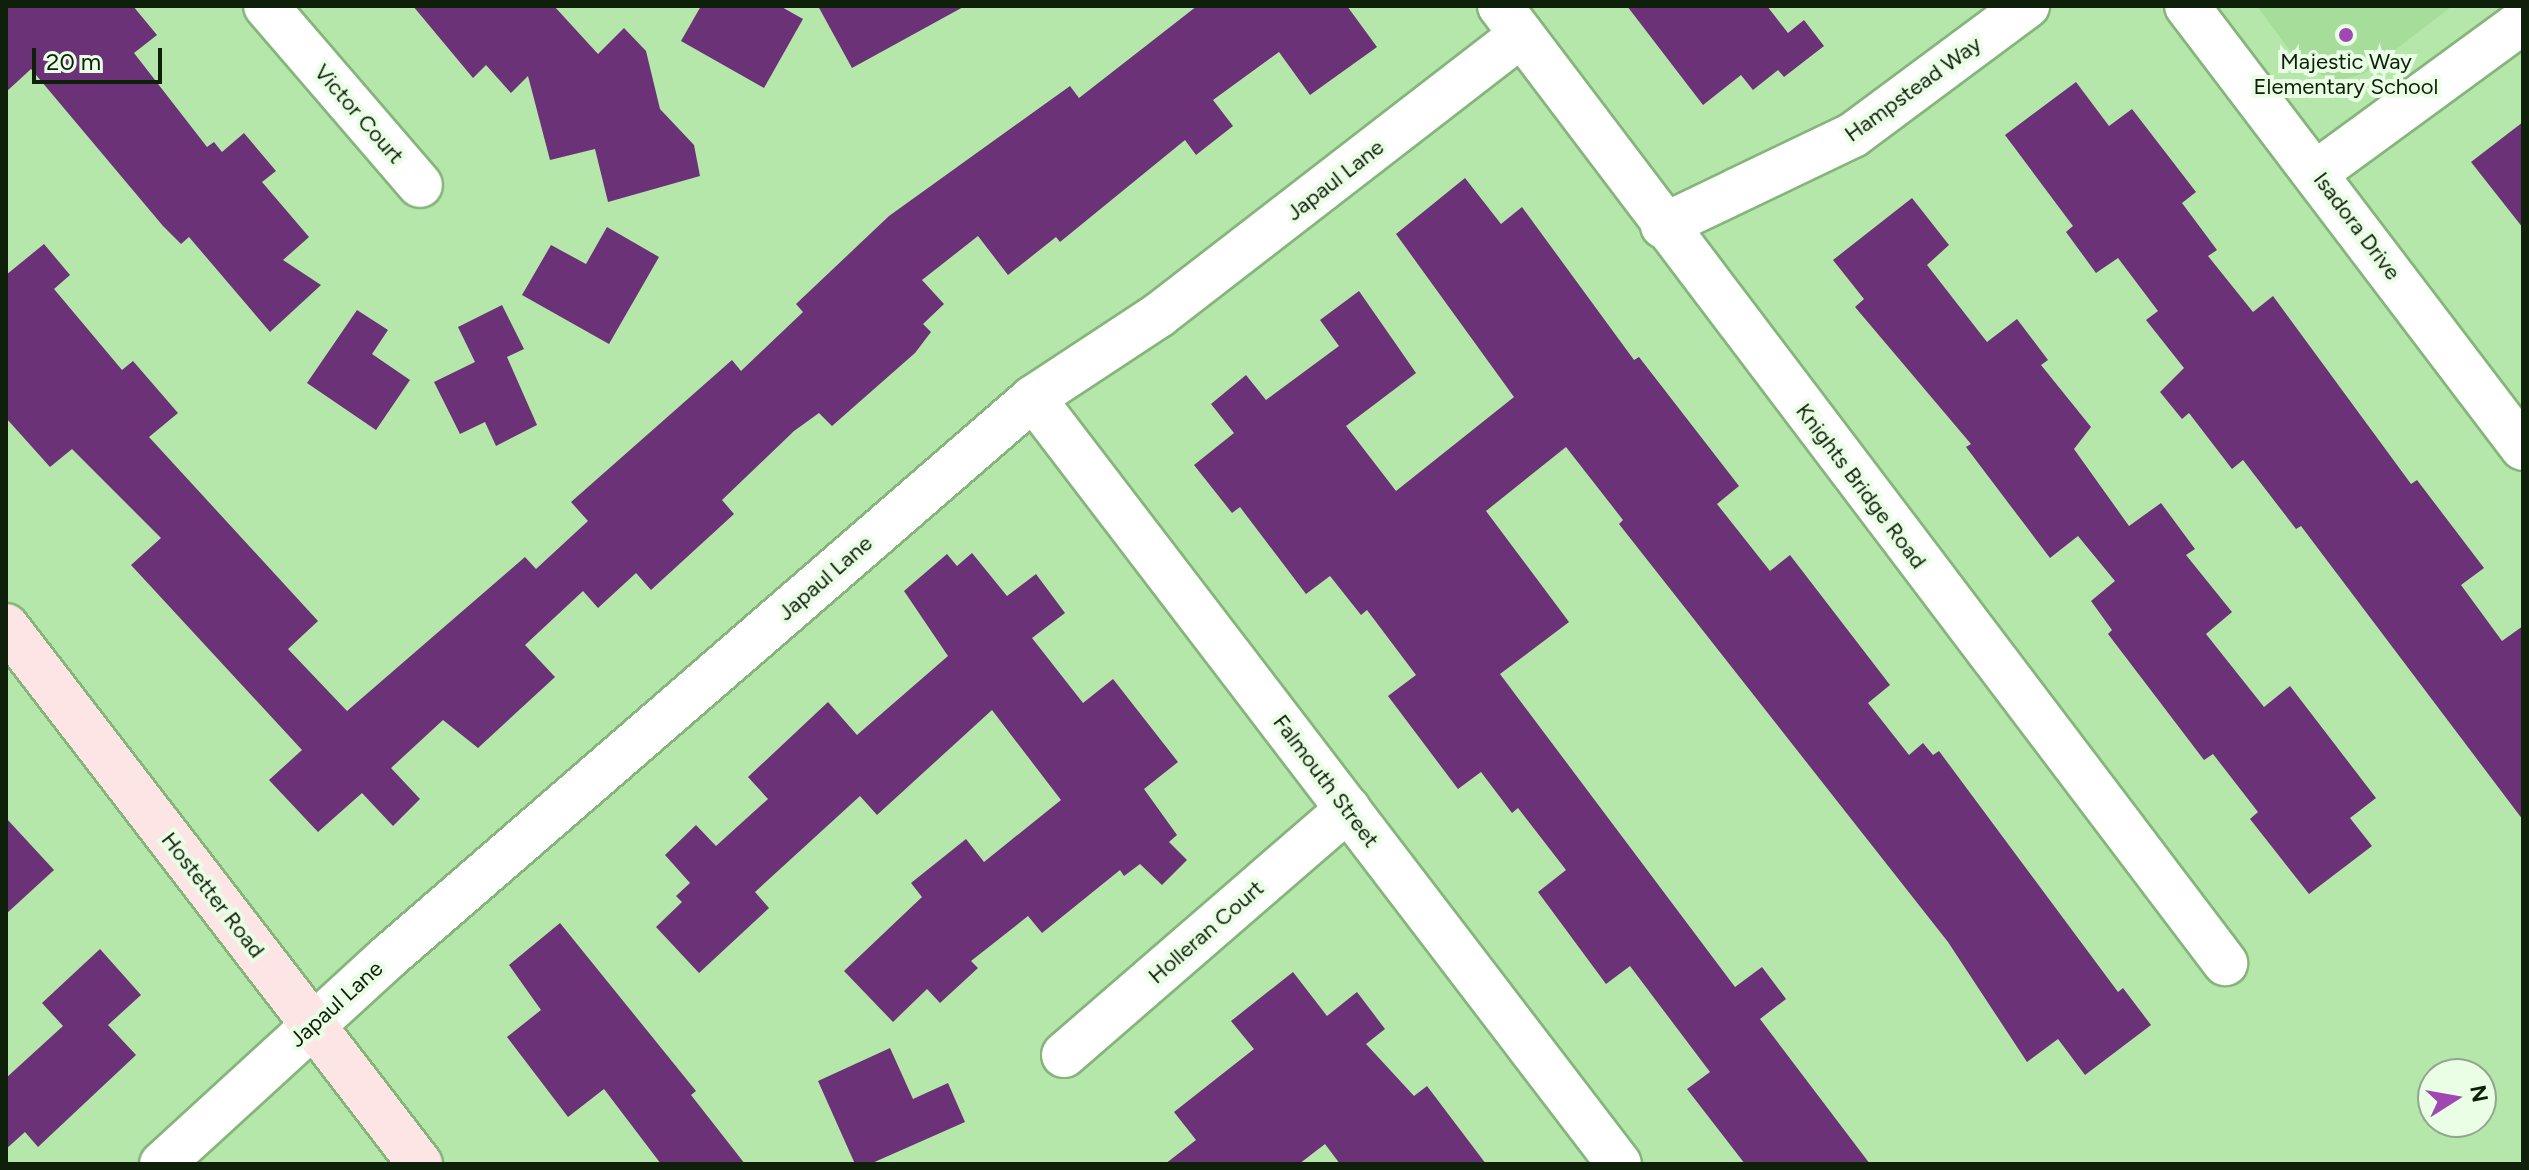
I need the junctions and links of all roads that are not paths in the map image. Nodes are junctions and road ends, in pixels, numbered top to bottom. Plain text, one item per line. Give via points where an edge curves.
1 (266, 6) edge
2 (2027, 6) edge
3 (2187, 6) edge
4 (1511, 21) edge
5 (2523, 21) edge
6 (2317, 172) junction
7 (420, 185) dead end
8 (1663, 226) junction
9 (1033, 398) junction
10 (2523, 448) edge
11 (6, 626) edge
12 (1348, 809) junction
13 (2225, 963) dead end
14 (313, 1024) junction
15 (1064, 1055) dead end
16 (162, 1164) edge
17 (420, 1164) edge
18 (1619, 1164) edge

1 - 7 street, Victor Court
2 - 8 street, Hampstead Way via 1853,135
3 - 6 street, Isadora Drive
4 - 8 street, Knights Bridge Road
4 - 9 street, Japaul Lane via 1159,315
5 - 6 street
6 - 10 street, Isadora Drive
8 - 13 street, Knights Bridge Road
9 - 12 street, Falmouth Street
9 - 14 street, Japaul Lane
11 - 14 main road, Hostetter Road
12 - 15 street, Holleran Court
12 - 18 street, Falmouth Street
14 - 16 street, Japaul Lane
14 - 17 main road, Hostetter Road

